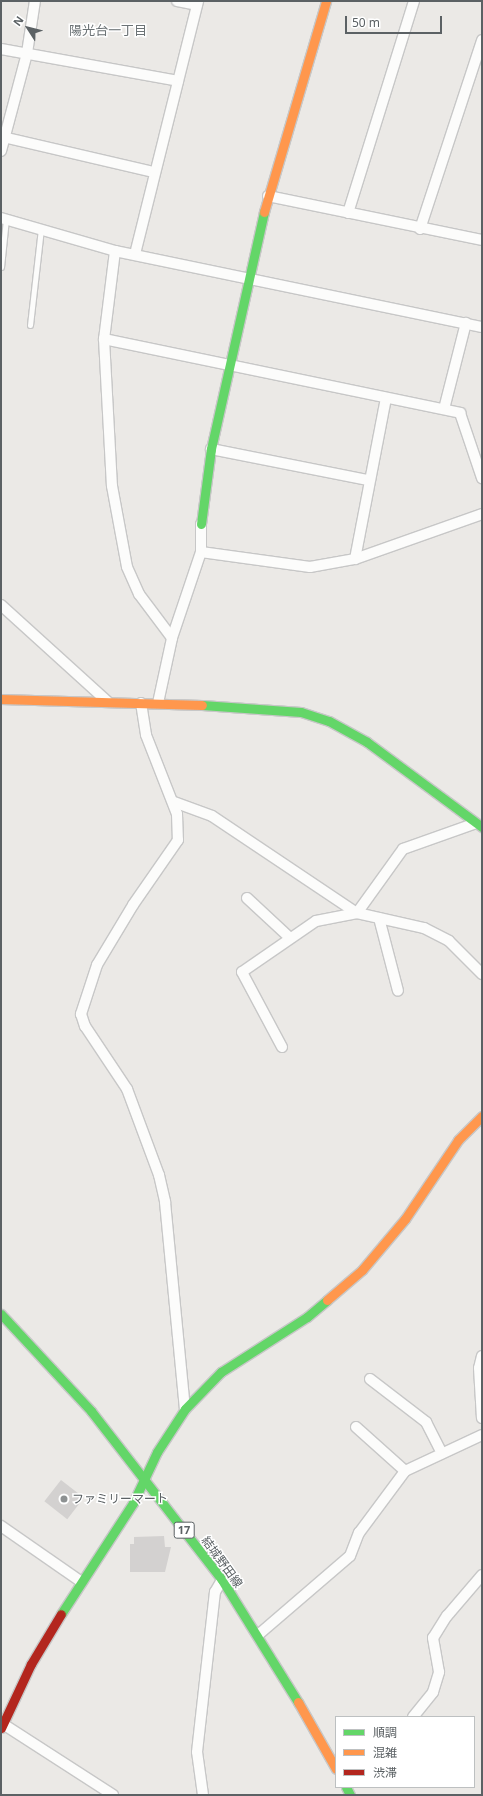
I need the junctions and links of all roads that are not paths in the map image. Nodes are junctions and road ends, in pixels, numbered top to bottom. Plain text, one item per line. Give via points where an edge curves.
1 (35, 1) edge
2 (177, 1) edge
3 (326, 1) edge
4 (414, 1) edge
5 (198, 3) edge
6 (482, 40) edge
7 (1, 49) edge
8 (27, 53) junction
9 (178, 81) junction
10 (3, 137) junction
11 (1, 151) edge
12 (154, 172) junction
13 (268, 196) junction
14 (348, 213) junction
15 (3, 218) edge
16 (41, 229) junction
17 (420, 229) junction
18 (482, 240) edge
19 (115, 251) junction
20 (136, 254) junction
21 (1, 267) edge
22 (248, 279) junction
23 (466, 323) junction
24 (30, 325) dead end
25 (482, 327) edge
26 (104, 339) junction
27 (229, 365) junction
28 (386, 398) junction
29 (444, 409) junction
30 (211, 449) junction
31 (482, 478) edge
32 (367, 480) junction
33 (482, 514) edge
34 (201, 524) joint
35 (201, 552) junction
36 (355, 559) junction
37 (1, 605) edge
38 (172, 638) junction
39 (1, 699) edge
40 (108, 702) junction
41 (141, 703) junction
42 (158, 703) junction
43 (174, 802) junction
44 (479, 825) edge
45 (247, 898) dead end
46 (357, 913) junction
47 (379, 918) junction
48 (290, 938) junction
49 (482, 974) edge
50 (398, 991) dead end
51 (282, 1047) dead end
52 (482, 1116) edge
53 (1, 1314) edge
54 (482, 1356) edge
55 (370, 1379) dead end
56 (185, 1409) junction
57 (482, 1418) edge
58 (356, 1427) dead end
59 (482, 1434) edge
60 (442, 1453) junction
61 (405, 1471) junction
62 (145, 1477) junction
63 (1, 1526) edge
64 (482, 1575) edge
65 (222, 1580) junction
66 (80, 1581) junction
67 (258, 1635) junction
68 (414, 1716) edge
69 (2, 1725) edge
70 (335, 1767) edge
71 (113, 1795) edge
72 (203, 1795) edge

1 - 8 street
2 - 5 street
3 - 13 street
4 - 14 street
5 - 9 street
6 - 17 street
7 - 8 street
8 - 9 street
8 - 10 street
9 - 12 street
10 - 11 street
10 - 12 street
12 - 20 street
13 - 14 street
13 - 22 street
14 - 17 street
15 - 16 street
15 - 21 lane
16 - 19 street
16 - 24 lane
17 - 18 street
19 - 20 street
19 - 26 street
20 - 22 street
22 - 23 street
22 - 27 street
23 - 25 street
23 - 29 street
26 - 27 street
26 - 38 street via 112,486 127,567 138,594
27 - 28 street
27 - 30 street
28 - 29 street
28 - 32 street
29 - 31 street via 460,413
30 - 32 street
30 - 34 street
32 - 36 street
33 - 36 street
34 - 35 street
35 - 36 street via 310,567
35 - 38 street
37 - 40 street
38 - 42 street
39 - 40 street
40 - 41 street
41 - 42 street
41 - 43 street via 146,735
42 - 44 street via 301,712 329,721 367,742
43 - 46 street via 212,816
43 - 56 street via 178,840 132,905 98,965 81,1014 85,1026 128,1089 159,1175 165,1202
44 - 46 street via 403,849
45 - 48 street
46 - 47 street
46 - 48 street via 316,921
47 - 49 street via 424,928 449,941
47 - 50 street
48 - 51 street via 242,972
52 - 56 street via 458,1140 405,1219 362,1270 307,1317 221,1372
53 - 62 street, 結城野田線 / 17 via 91,1411
54 - 57 street via 479,1368
55 - 60 street via 426,1422
56 - 62 street via 156,1452
58 - 61 street
59 - 60 street
60 - 61 street
61 - 67 street via 359,1533 350,1556
62 - 65 street, 結城野田線 / 17
62 - 66 street via 133,1503
63 - 66 street
64 - 68 street via 447,1616 433,1638 439,1672 433,1692
65 - 67 street, 結城野田線 / 17
65 - 72 street via 215,1592 197,1752
66 - 69 street via 31,1664
67 - 70 street, 結城野田線 / 17
69 - 71 street

